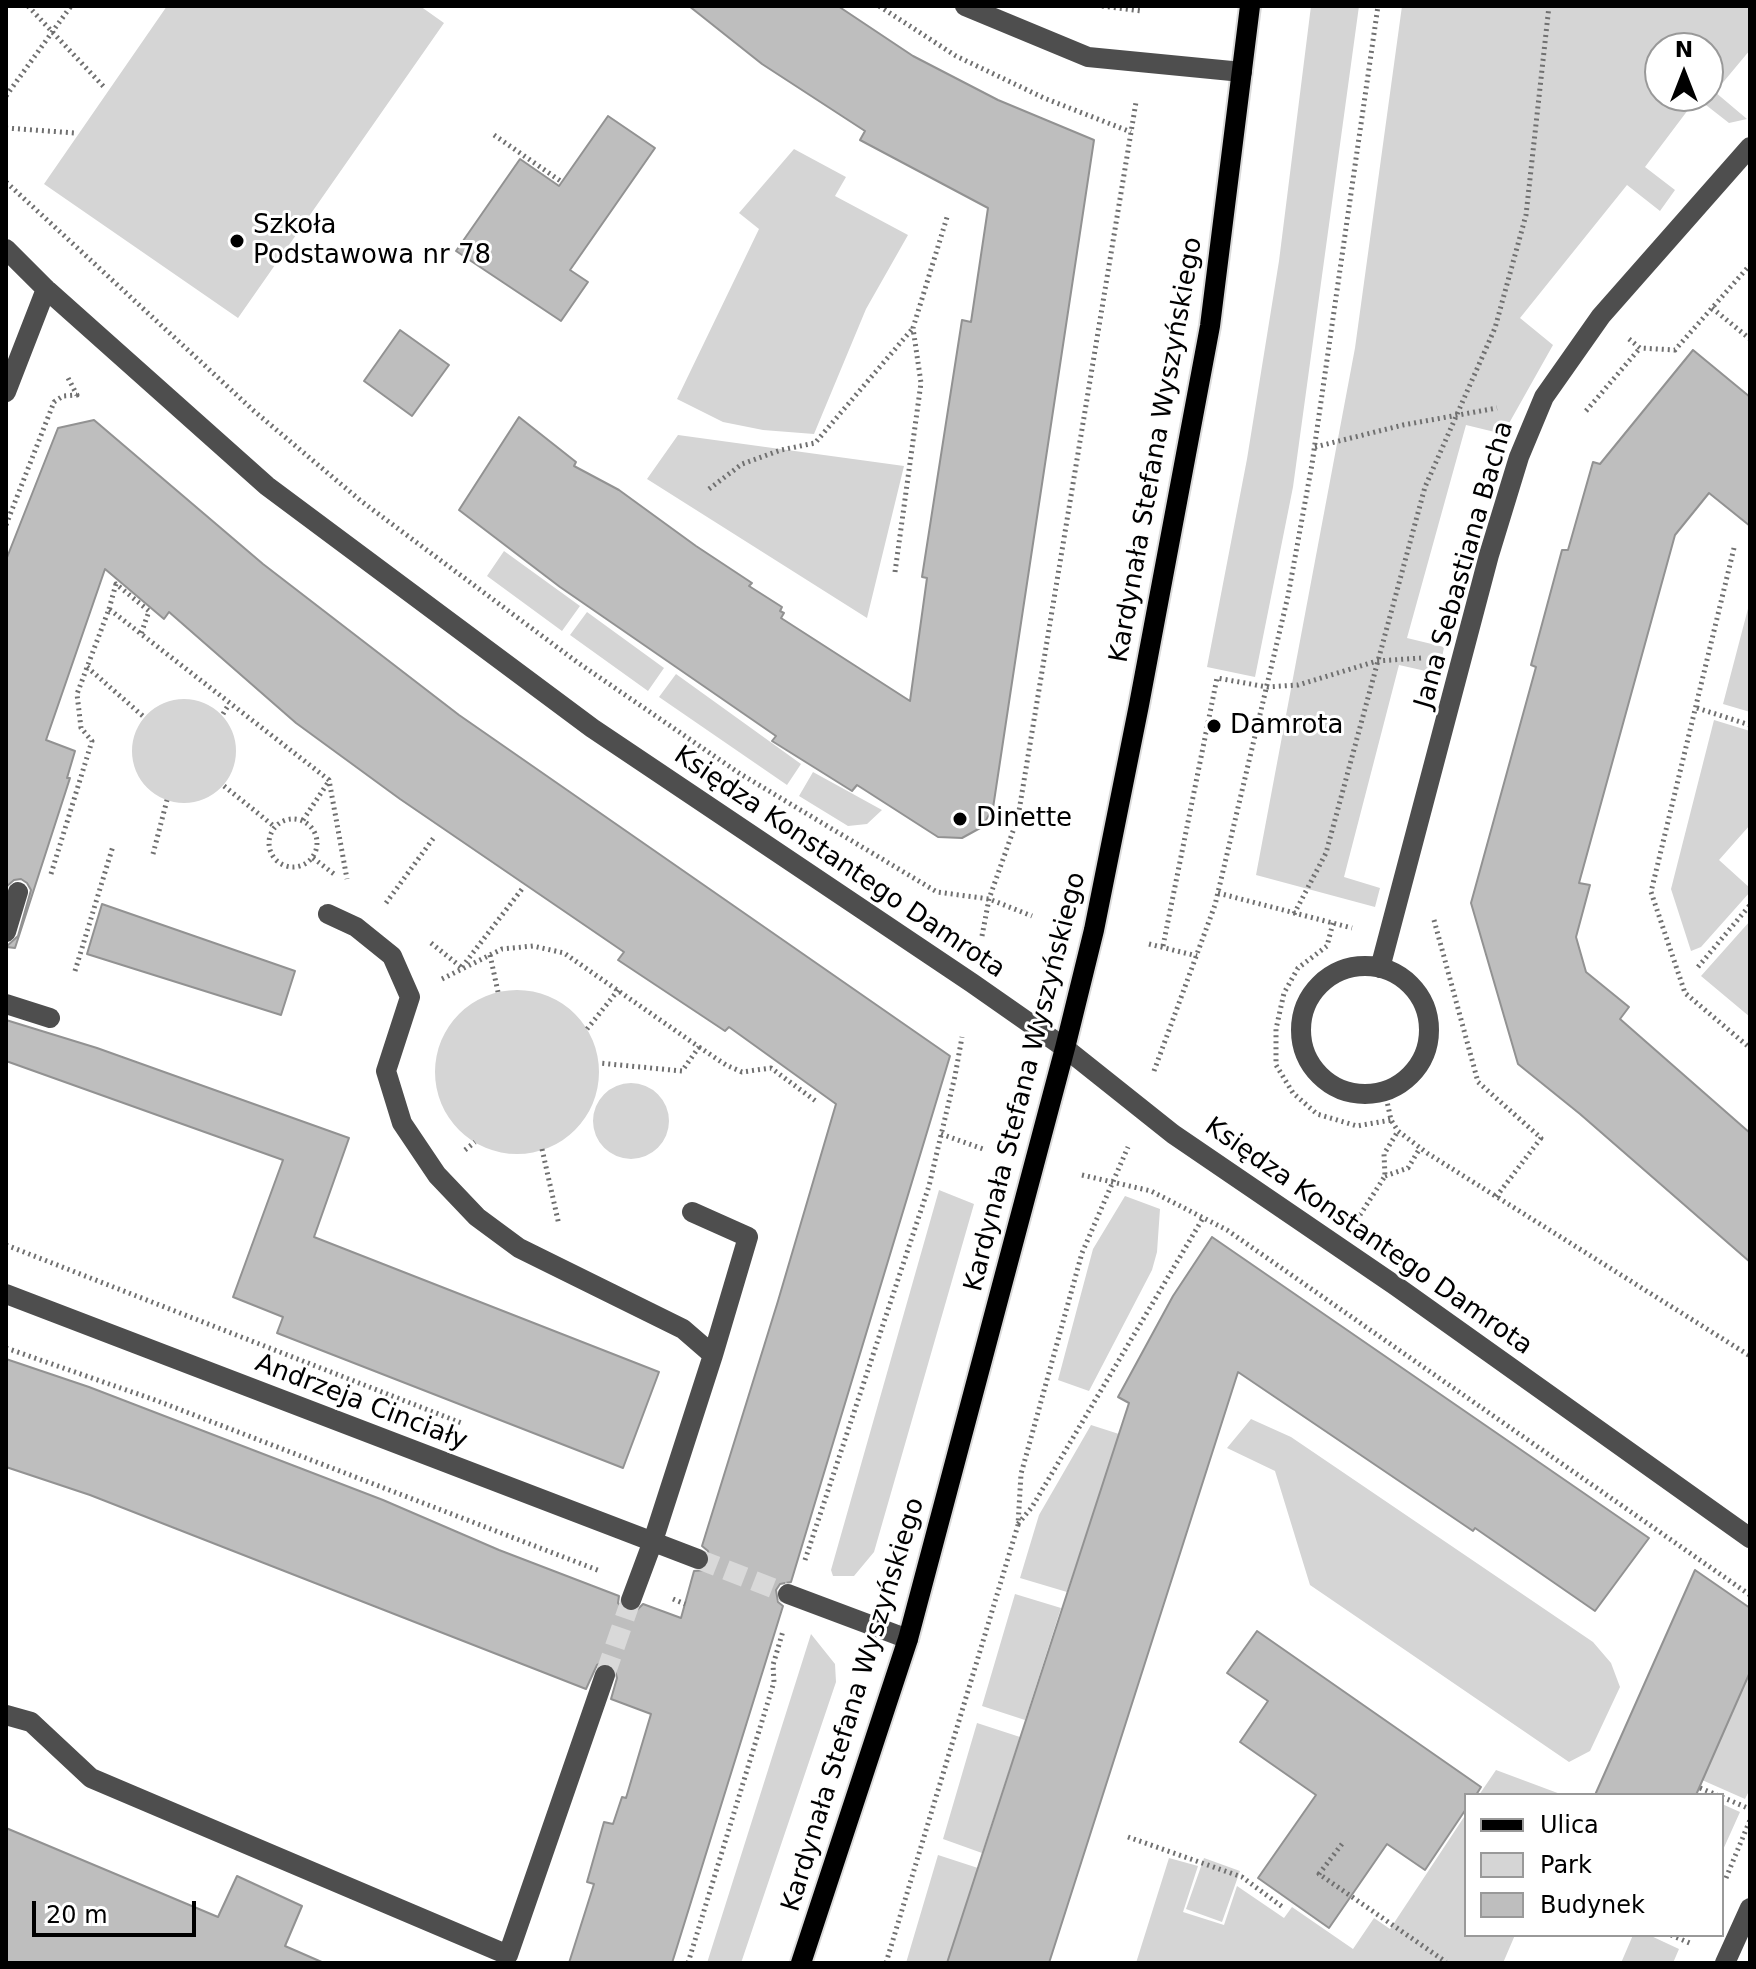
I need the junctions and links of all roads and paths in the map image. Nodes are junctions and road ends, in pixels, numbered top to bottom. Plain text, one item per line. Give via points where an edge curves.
1 (28, 6) edge
2 (71, 6) edge
3 (879, 6) edge
4 (965, 6) edge
5 (1102, 6) edge
6 (1250, 6) edge
7 (1378, 6) edge
8 (1549, 6) edge
9 (1142, 8) edge
10 (1144, 19) dead end
11 (54, 32) junction
12 (1242, 72) junction
13 (104, 87) dead end
14 (6, 96) edge
15 (1137, 97) dead end
16 (6, 128) edge
17 (1132, 132) junction
18 (75, 133) dead end
19 (494, 135) dead end
20 (1750, 147) edge
21 (6, 182) edge
22 (562, 182) dead end
23 (948, 214) dead end
24 (6, 249) edge
25 (1750, 265) edge
26 (46, 289) junction
27 (1712, 308) junction
28 (1601, 316) junction
29 (913, 328) junction
30 (1750, 339) edge
31 (1640, 348) junction
32 (67, 376) dead end
33 (6, 392) edge
34 (1536, 414) junction
35 (1455, 417) junction
36 (1315, 447) junction
37 (709, 489) dead end
38 (6, 525) edge
39 (1734, 548) dead end
40 (895, 572) dead end
41 (109, 609) junction
42 (141, 634) junction
43 (1463, 656) junction
44 (1377, 661) junction
45 (87, 667) junction
46 (1267, 687) junction
47 (229, 704) junction
48 (1697, 708) junction
49 (223, 714) dead end
50 (144, 717) dead end
51 (1750, 725) edge
52 (329, 780) junction
53 (224, 786) dead end
54 (167, 800) dead end
55 (303, 820) junction
56 (275, 827) junction
57 (435, 836) dead end
58 (113, 846) dead end
59 (153, 854) dead end
60 (313, 858) junction
61 (522, 889) dead end
62 (18, 892) joint
63 (1218, 893) junction
64 (989, 899) junction
65 (1750, 905) edge
66 (375, 908) dead end
67 (328, 914) dead end
68 (1294, 914) junction
69 (1032, 916) dead end
70 (1434, 919) dead end
71 (1333, 923) junction
72 (6, 932) edge
73 (1438, 934) junction
74 (982, 936) dead end
75 (1389, 938) junction
76 (430, 942) dead end
77 (1149, 944) dead end
78 (1163, 946) junction
79 (490, 955) junction
80 (1197, 956) junction
81 (461, 967) junction
82 (1698, 967) dead end
83 (1380, 968) junction
84 (75, 971) dead end
85 (619, 989) junction
86 (498, 992) dead end
87 (6, 1004) edge
88 (50, 1018) dead end
89 (587, 1029) dead end
90 (962, 1037) dead end
91 (699, 1047) junction
92 (1065, 1048) junction
93 (1750, 1048) edge
94 (599, 1063) dead end
95 (1150, 1081) dead end
96 (1385, 1092) junction
97 (817, 1102) dead end
98 (1391, 1120) junction
99 (1398, 1131) junction
100 (941, 1134) junction
101 (1128, 1147) dead end
102 (1420, 1148) junction
103 (542, 1149) dead end
104 (986, 1150) dead end
105 (1082, 1175) dead end
106 (1385, 1176) junction
107 (1115, 1181) junction
108 (1496, 1197) junction
109 (692, 1212) dead end
110 (1203, 1218) junction
111 (1354, 1224) dead end
112 (6, 1245) edge
113 (558, 1269) junction
114 (6, 1294) edge
115 (6, 1348) edge
116 (713, 1355) junction
117 (1750, 1356) edge
118 (473, 1427) dead end
119 (1018, 1525) junction
120 (1750, 1538) edge
121 (653, 1541) junction
122 (800, 1551) dead end
123 (808, 1553) junction
124 (698, 1559) tunnel mouth
125 (804, 1563) dead end
126 (634, 1593) junction
127 (788, 1594) tunnel mouth
128 (1750, 1595) edge
129 (685, 1604) dead end
130 (786, 1619) dead end
131 (908, 1639) junction
132 (605, 1675) tunnel mouth
133 (6, 1715) edge
134 (1700, 1788) dead end
135 (1712, 1793) edge
136 (1724, 1798) edge
137 (1750, 1809) edge
138 (1750, 1820) edge
139 (1128, 1837) dead end
140 (1342, 1844) dead end
141 (1724, 1881) edge
142 (1284, 1908) dead end
143 (1750, 1908) edge
144 (1676, 1937) edge
145 (1697, 1946) dead end
146 (1446, 1962) edge
147 (688, 1963) edge
148 (801, 1963) edge
149 (886, 1963) edge
150 (1725, 1963) edge

1 - 11 path
2 - 11 path
3 - 17 path via 956,56
4 - 12 street via 1088,57
5 - 9 path
6 - 12 main road, Kardynała Stefana Wyszyńskiego
7 - 36 path
8 - 35 path via 1526,215 1495,328
9 - 10 path
11 - 13 path
11 - 14 path
12 - 92 main road, Kardynała Stefana Wyszyńskiego via 1210,326 1094,930
15 - 17 path
16 - 18 path
17 - 64 path via 1018,817
19 - 22 path
20 - 28 street, Jana Sebastiana Bacha
21 - 64 path via 254,411 361,501 577,662 739,773 937,892
23 - 29 path
24 - 26 street, Księdza Konstantego Damrota
25 - 27 path
26 - 33 street
26 - 92 street, Księdza Konstantego Damrota via 267,486 567,710
27 - 30 path
27 - 31 path via 1675,350
28 - 31 path
28 - 34 street, Jana Sebastiana Bacha
29 - 37 path via 815,443 742,464
29 - 40 path via 921,383
31 - 34 path via 1570,430
32 - 38 path via 77,395 54,402
34 - 35 path via 1512,408
34 - 43 street, Jana Sebastiana Bacha
35 - 36 path
35 - 44 path via 1425,487
36 - 46 path
39 - 48 path
41 - 42 path
41 - 42 path via 116,584 149,611
41 - 45 path
42 - 47 path
43 - 44 path via 1441,649 1420,659
43 - 75 street, Jana Sebastiana Bacha
44 - 46 path via 1298,685
44 - 68 path via 1326,853
45 - 50 path
45 - 62 path via 77,694 81,728 92,741 67,829 39,893
46 - 63 path
46 - 78 path via 1217,678
47 - 49 path
47 - 52 path
48 - 51 path
48 - 93 path via 1651,892 1685,993
52 - 55 path
52 - 60 path via 348,884
53 - 56 path
54 - 59 path
55 - 56 path via 283,820
55 - 60 path via 318,841
56 - 60 path via 269,848 282,865 293,868
57 - 66 path via 390,902
58 - 84 path
61 - 81 path
62 - 72 street
63 - 68 path
63 - 80 path
64 - 69 path
64 - 74 path
65 - 82 path
67 - 113 street via 356,927 392,956 410,997 386,1071 402,1123 437,1175 477,1217
68 - 71 path
70 - 73 path
71 - 75 path
71 - 98 path via 1327,946 1298,968 1284,993 1276,1065 1293,1093 1317,1114 1357,1126
73 - 75 path
73 - 108 path via 1478,1082 1541,1138
75 - 83 street, Jana Sebastiana Bacha
76 - 81 path
77 - 78 path
78 - 80 path
79 - 81 path
79 - 85 path via 533,946 564,953
79 - 86 path
80 - 95 path
83 - 96 street via 1411,985 1429,1023 1428,1045 1419,1065
83 - 96 street via 1349,967 1328,977 1311,993 1300,1036 1308,1063 1329,1084 1356,1094
85 - 89 path
85 - 91 path
87 - 88 street
90 - 100 path
91 - 94 path via 682,1071
91 - 97 path via 742,1072 771,1068
92 - 120 street, Księdza Konstantego Damrota via 1173,1134
92 - 131 main road, Kardynała Stefana Wyszyńskiego
96 - 98 path
98 - 99 path
99 - 102 path
99 - 106 path via 1384,1154
100 - 104 path
100 - 123 path via 929,1186
101 - 107 path
102 - 106 path via 1408,1168
102 - 108 path
103 - 113 path via 564,1249
105 - 107 path
106 - 111 path
107 - 110 path via 1151,1191
107 - 119 path via 1082,1253 1021,1474
108 - 117 path
109 - 116 street via 748,1237
110 - 119 path
110 - 128 path
112 - 118 path
113 - 116 street via 683,1329
114 - 121 street, Andrzeja Cinciały
115 - 126 path via 155,1400
116 - 121 street
119 - 149 path
121 - 124 street, Andrzeja Cinciały
121 - 126 street
122 - 123 path
123 - 125 path
126 - 129 path
127 - 131 street
130 - 147 path via 777,1637 774,1682
131 - 148 main road, Kardynała Stefana Wyszyńskiego
132 - 133 street via 508,1955 91,1778 31,1722
134 - 135 path
136 - 137 path
138 - 141 path
139 - 142 path via 1242,1877
140 - 146 path via 1319,1874
143 - 150 street
144 - 145 path

